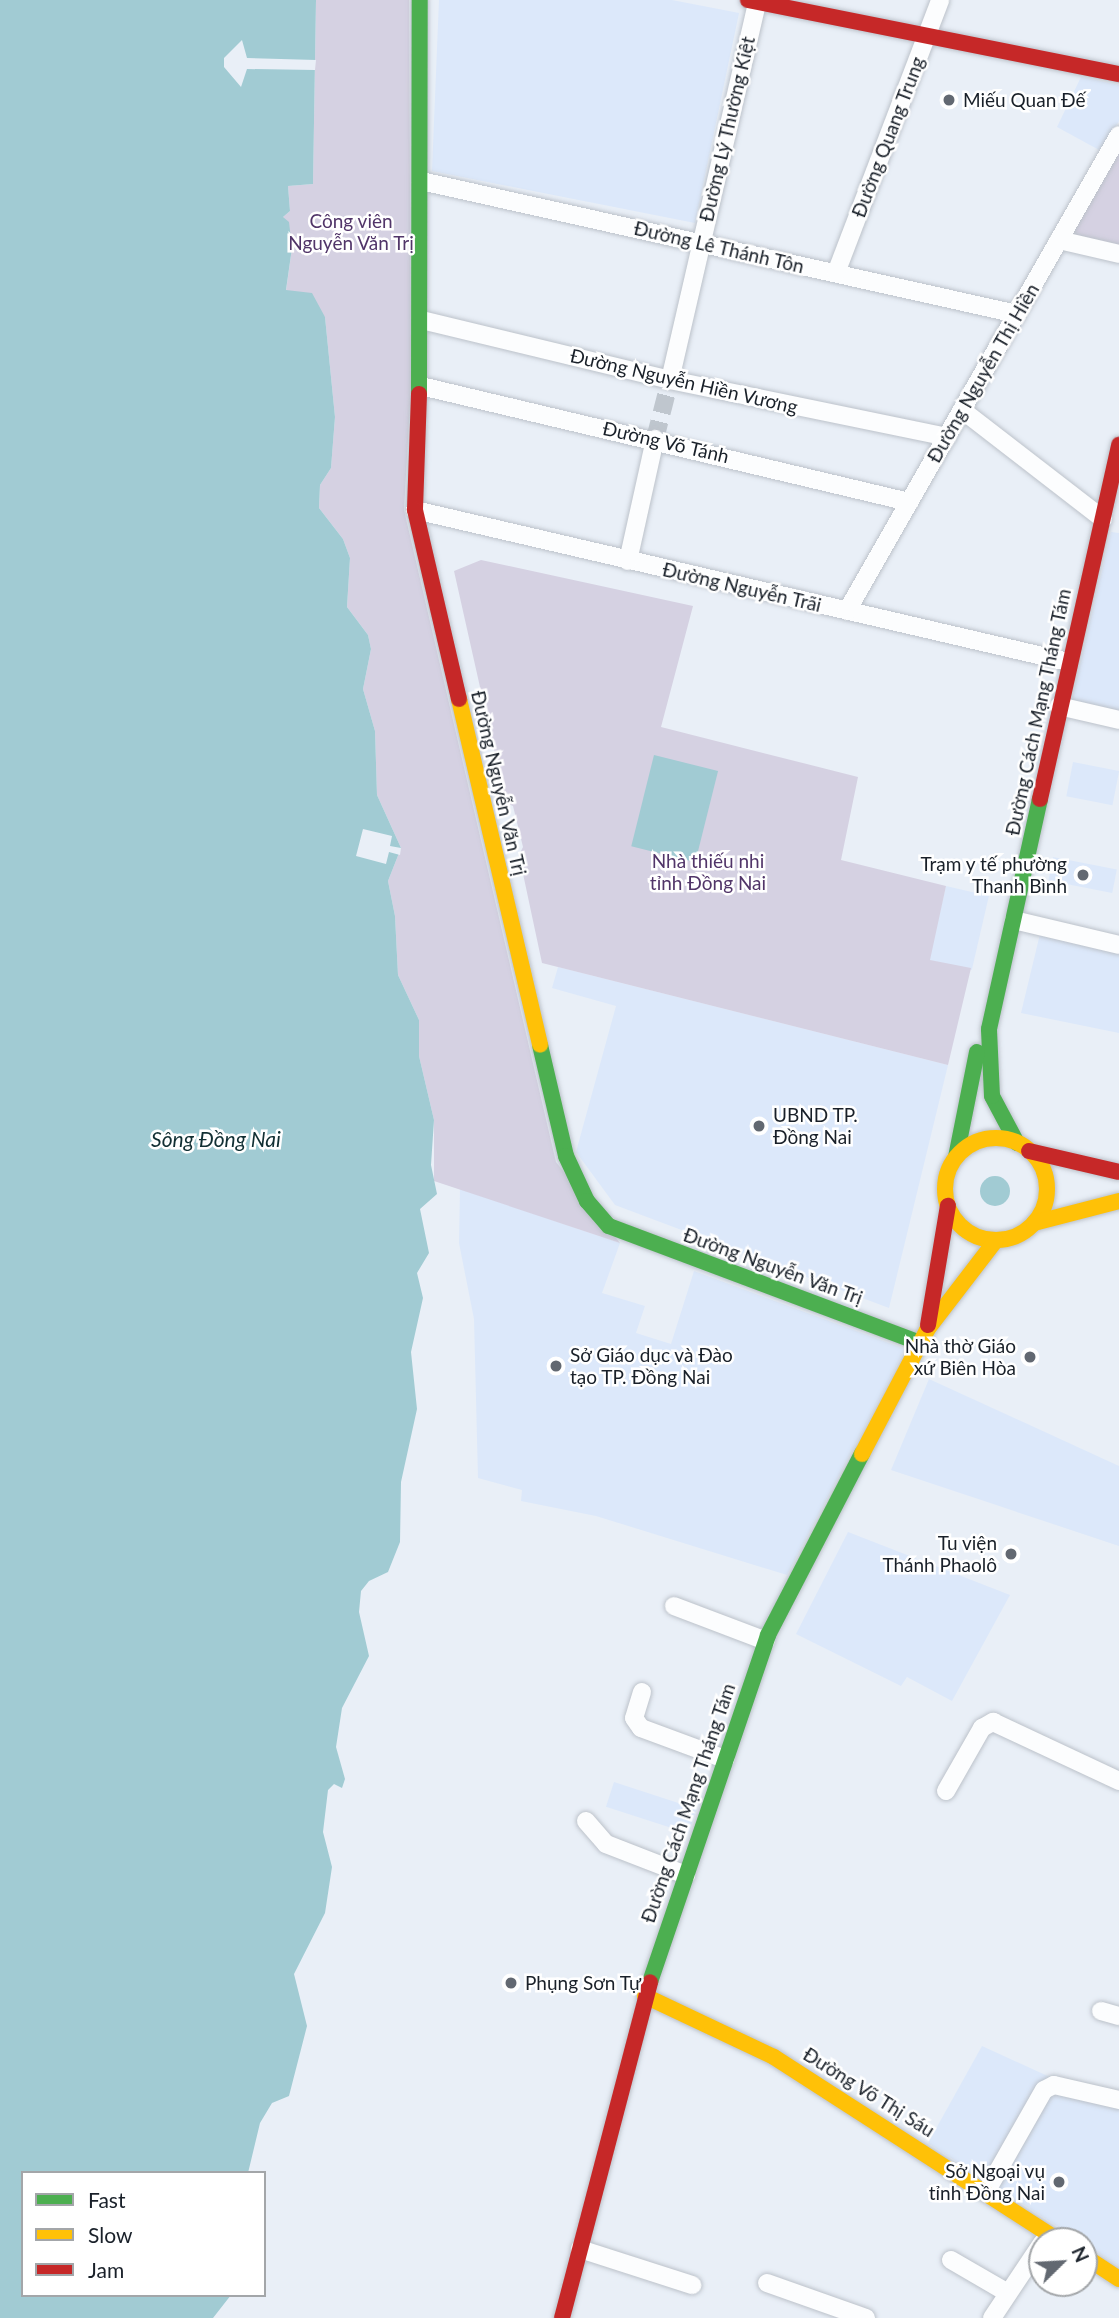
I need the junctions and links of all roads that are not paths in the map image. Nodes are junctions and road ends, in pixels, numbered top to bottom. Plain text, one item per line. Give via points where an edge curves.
1 (420, 0) edge
2 (940, 0) edge
3 (752, 1) edge
4 (927, 35) junction
5 (1119, 74) edge
6 (1119, 135) edge
7 (421, 181) junction
8 (1059, 240) junction
9 (701, 243) junction
10 (1119, 254) edge
11 (836, 273) junction
12 (1017, 314) junction
13 (422, 320) junction
14 (670, 380) junction
15 (421, 386) junction
16 (962, 410) junction
17 (947, 437) junction
18 (655, 439) junction
19 (1119, 445) edge
20 (909, 502) junction
21 (415, 510) junction
22 (1111, 520) edge
23 (628, 561) junction
24 (847, 611) junction
25 (1068, 662) junction
26 (1059, 706) junction
27 (1119, 720) edge
28 (1014, 920) junction
29 (1119, 944) edge
30 (989, 1029) junction
31 (1023, 1147) junction
32 (956, 1157) junction
33 (1119, 1172) edge
34 (1119, 1201) edge
35 (948, 1206) junction
36 (1034, 1223) junction
37 (996, 1240) junction
38 (924, 1337) junction
39 (674, 1606) dead end
40 (766, 1641) junction
41 (642, 1692) dead end
42 (725, 1759) junction
43 (1119, 1781) edge
44 (946, 1791) dead end
45 (586, 1821) dead end
46 (686, 1875) junction
47 (645, 1996) junction
48 (1119, 2100) edge
49 (986, 2193) junction
50 (1032, 2227) edge
51 (580, 2249) junction
52 (951, 2260) dead end
53 (1098, 2265) edge
54 (1028, 2266) edge
55 (1119, 2279) edge
56 (767, 2283) dead end
57 (692, 2285) dead end
58 (1008, 2293) junction
59 (562, 2318) edge
60 (866, 2318) edge
61 (992, 2318) edge

1 - 7 main road, Đường Nguyễn Văn Trị
2 - 4 street, Đường Quang Trung
3 - 4 main road
3 - 9 street, Đường Lý Thường Kiệt
4 - 5 main road
4 - 11 street, Đường Quang Trung
6 - 8 street, Đường Nguyễn Thị Hiền
7 - 9 street, Đường Lê Thánh Tôn
7 - 13 main road, Đường Nguyễn Văn Trị
8 - 10 street
8 - 12 street, Đường Nguyễn Thị Hiền
9 - 11 street, Đường Lê Thánh Tôn
9 - 14 street, Đường Lý Thường Kiệt
11 - 12 street, Đường Lê Thánh Tôn
12 - 16 street, Đường Nguyễn Thị Hiền
13 - 14 street, Đường Nguyễn Hiền Vương
13 - 15 main road, Đường Nguyễn Văn Trị
14 - 17 street, Đường Nguyễn Hiền Vương
15 - 18 street, Đường Võ Tánh
15 - 21 main road, Đường Nguyễn Văn Trị
16 - 17 street, Đường Nguyễn Thị Hiền
16 - 22 street
17 - 20 street, Đường Nguyễn Thị Hiền
18 - 20 street, Đường Võ Tánh
18 - 23 street
19 - 22 main road, Đường Cách Mạng Tháng Tám
20 - 24 street, Đường Nguyễn Thị Hiền
21 - 23 street, Đường Nguyễn Trãi
21 - 38 main road, Đường Nguyễn Văn Trị via 552,1105 566,1156 587,1202 609,1226 638,1238
22 - 25 main road, Đường Cách Mạng Tháng Tám
23 - 24 street, Đường Nguyễn Trãi
24 - 25 street, Đường Nguyễn Trãi
25 - 26 main road, Đường Cách Mạng Tháng Tám
26 - 27 street
26 - 28 main road, Đường Cách Mạng Tháng Tám
28 - 29 street
28 - 30 main road, Đường Cách Mạng Tháng Tám
30 - 31 main road, Đường Cách Mạng Tháng Tám via 992,1096
30 - 32 main road, Đường Cách Mạng Tháng Tám via 977,1052
31 - 32 main road via 984,1139
31 - 33 main road
31 - 36 main road via 1038,1161 1046,1186
32 - 35 main road via 947,1173
34 - 36 main road
35 - 37 main road via 967,1231
35 - 38 main road, Đường Cách Mạng Tháng Tám
36 - 37 main road via 1023,1232
37 - 38 main road, Đường Cách Mạng Tháng Tám
38 - 40 main road, Đường Cách Mạng Tháng Tám
39 - 40 street
40 - 42 main road, Đường Cách Mạng Tháng Tám
41 - 42 street via 634,1718 641,1728
42 - 46 main road, Đường Cách Mạng Tháng Tám
43 - 44 street via 993,1722 982,1728
45 - 46 street via 606,1844
46 - 47 main road, Đường Cách Mạng Tháng Tám
47 - 49 main road, Đường Võ Thị Sáu via 774,2057
47 - 51 main road, Đường Cách Mạng Tháng Tám
48 - 49 street via 1054,2085 1044,2090
49 - 50 main road, Đường Võ Thị Sáu
51 - 57 street
51 - 59 main road, Đường Cách Mạng Tháng Tám
52 - 58 street
53 - 55 main road
54 - 58 street
56 - 60 street
58 - 61 street

